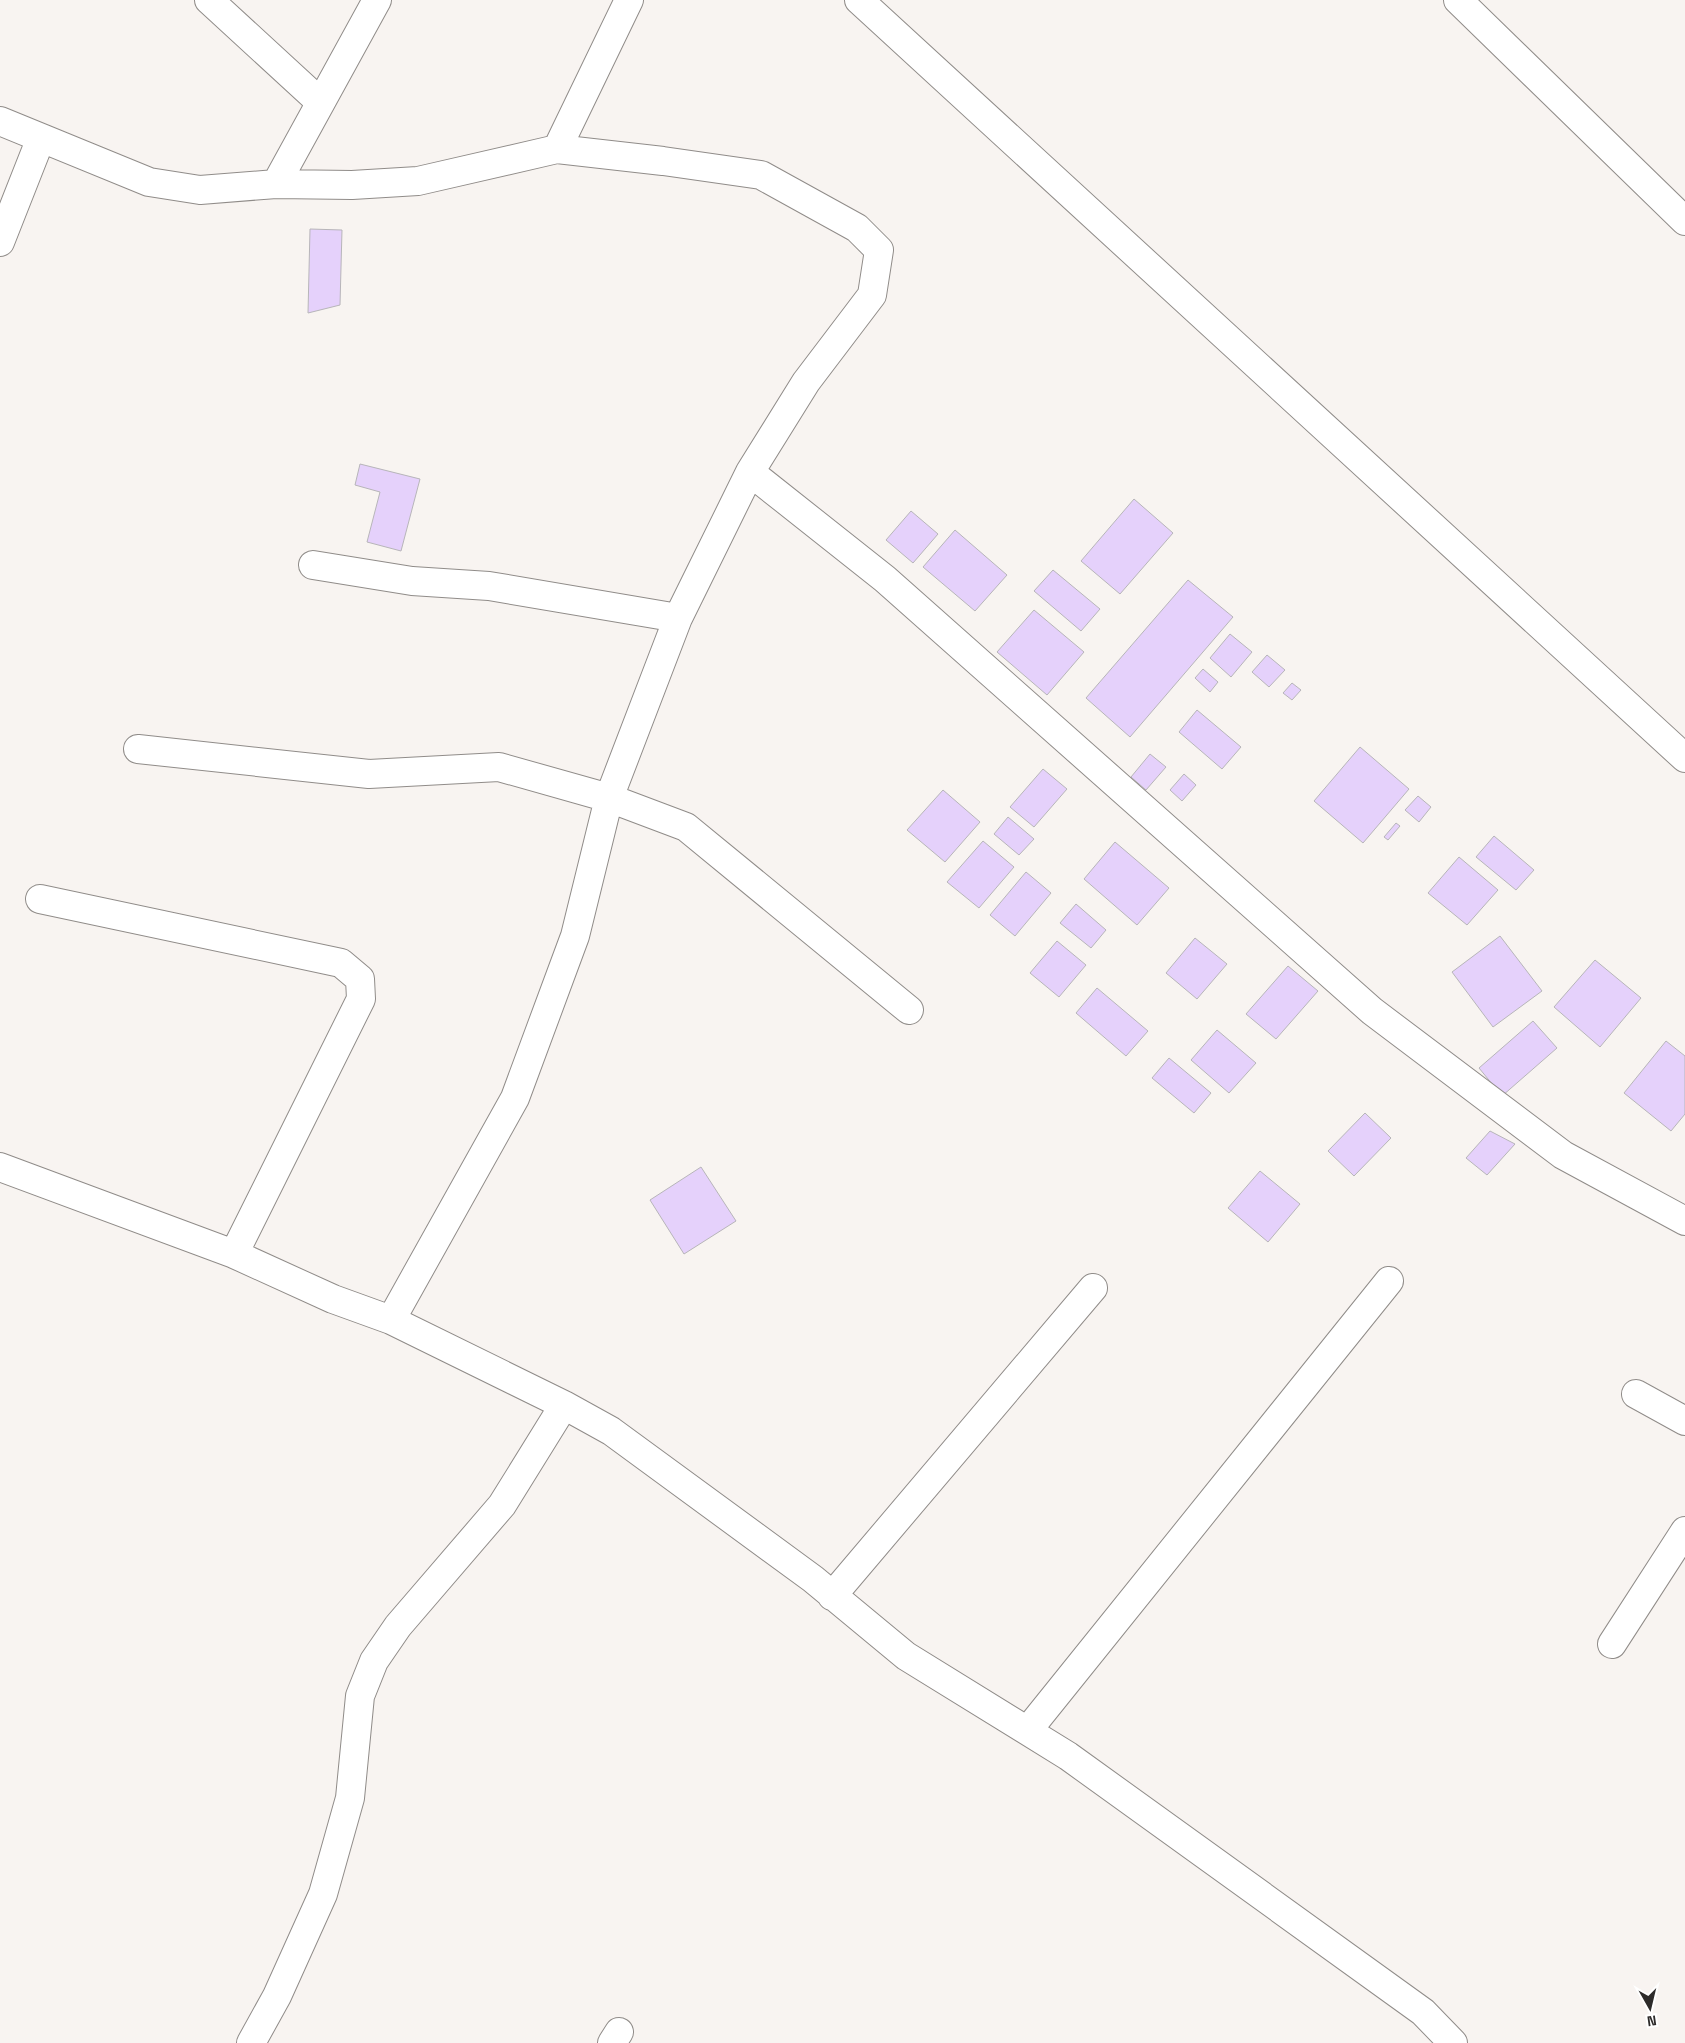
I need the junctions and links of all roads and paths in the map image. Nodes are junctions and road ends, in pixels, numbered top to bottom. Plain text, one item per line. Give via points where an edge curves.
1 (209, 0) edge
2 (377, 0) edge
3 (629, 0) edge
4 (859, 0) edge
5 (1458, 0) edge
6 (320, 102) junction
7 (0, 121) edge
8 (41, 138) junction
9 (557, 149) junction
10 (276, 184) junction
11 (1685, 221) edge
12 (0, 242) edge
13 (750, 472) junction
14 (313, 565) dead end
15 (678, 618) junction
16 (138, 749) dead end
17 (1685, 758) edge
18 (609, 798) junction
19 (40, 899) dead end
20 (909, 1010) dead end
21 (0, 1167) edge
22 (1685, 1221) edge
23 (234, 1254) junction
24 (1389, 1281) dead end
25 (1093, 1288) dead end
26 (390, 1320) junction
27 (1636, 1394) dead end
28 (564, 1405) junction
29 (1685, 1421) edge
30 (1685, 1531) edge
31 (832, 1596) junction
32 (1612, 1644) dead end
33 (1028, 1730) junction
34 (251, 2043) edge
35 (1453, 2043) edge

1 - 6 street
2 - 6 street
3 - 9 street
4 - 17 street
5 - 11 street
6 - 10 street
7 - 8 street
8 - 10 street via 149,182 200,190
8 - 12 street
9 - 10 street via 418,180
9 - 13 street via 761,176 857,228 879,250 872,296 806,382
13 - 15 street
13 - 22 street via 885,579 1372,1011 1563,1156
14 - 15 street via 412,581 489,586
15 - 18 street
16 - 18 street via 369,774 499,767
18 - 20 street via 686,827
18 - 26 street via 575,936 515,1098
19 - 23 street via 341,963 360,979 361,999
21 - 23 street
23 - 26 street
24 - 33 street
25 - 31 street
26 - 28 street
27 - 29 street
28 - 31 street via 612,1431
28 - 34 street via 502,1505 398,1626 374,1661 360,1696 350,1798 323,1894 277,1996
30 - 32 street
31 - 33 street via 906,1656
33 - 35 street via 1423,2012

